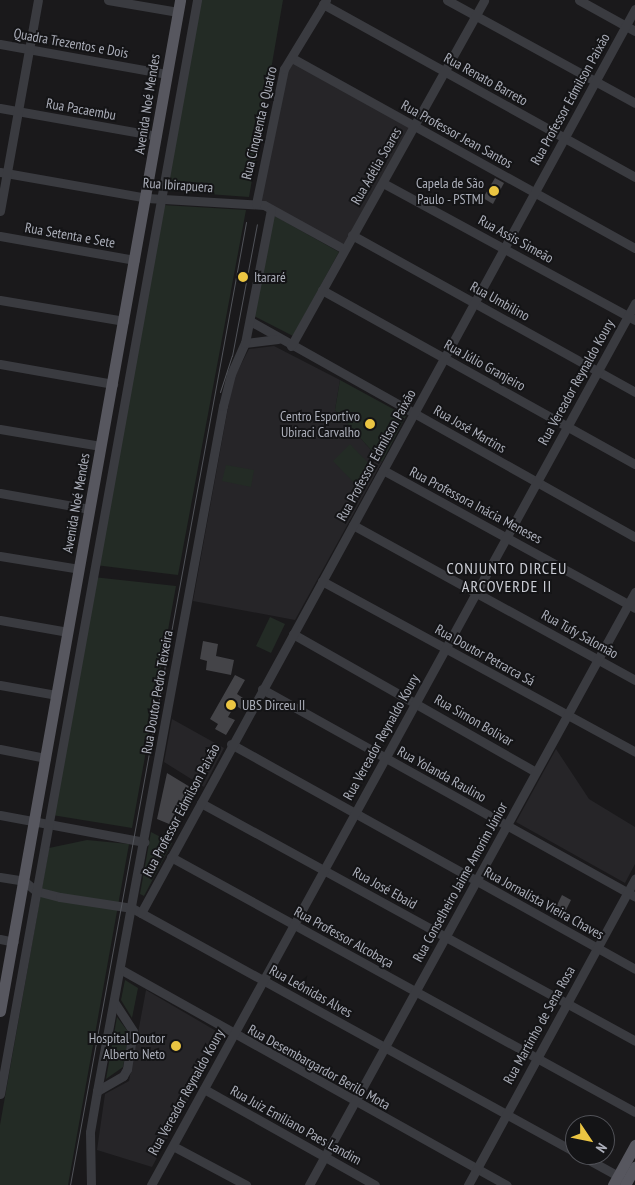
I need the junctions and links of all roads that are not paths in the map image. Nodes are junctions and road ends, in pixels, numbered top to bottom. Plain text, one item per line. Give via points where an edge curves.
1 (38, 0) edge
2 (108, 0) edge
3 (197, 0) edge
4 (447, 0) edge
5 (484, 0) edge
6 (579, 0) edge
7 (324, 2) edge
8 (179, 6) edge
9 (635, 9) edge
10 (475, 16) junction
11 (626, 26) junction
12 (635, 31) edge
13 (0, 44) edge
14 (30, 50) junction
15 (292, 58) junction
16 (444, 72) junction
17 (167, 74) junction
18 (595, 82) junction
19 (635, 104) edge
20 (0, 108) edge
21 (18, 112) junction
22 (414, 126) junction
23 (157, 136) junction
24 (565, 138) junction
25 (3, 172) edge
26 (635, 177) edge
27 (383, 183) junction
28 (535, 193) junction
29 (147, 198) junction
30 (162, 199) junction
31 (256, 204) junction
32 (271, 209) junction
33 (0, 211) edge
34 (352, 235) junction
35 (0, 236) edge
36 (504, 248) junction
37 (635, 248) edge
38 (344, 249) junction
39 (135, 260) junction
40 (322, 290) junction
41 (0, 300) edge
42 (474, 303) junction
43 (635, 303) edge
44 (631, 318) edge
45 (124, 321) junction
46 (250, 321) junction
47 (278, 339) junction
48 (245, 343) junction
49 (291, 346) junction
50 (444, 358) junction
51 (0, 364) edge
52 (598, 371) junction
53 (113, 384) junction
54 (635, 392) edge
55 (415, 413) junction
56 (567, 426) junction
57 (0, 428) edge
58 (101, 446) junction
59 (635, 464) edge
60 (383, 470) junction
61 (536, 482) junction
62 (0, 493) edge
63 (90, 509) junction
64 (353, 524) junction
65 (506, 537) junction
66 (635, 537) edge
67 (0, 556) edge
68 (79, 569) junction
69 (322, 581) junction
70 (476, 592) junction
71 (635, 592) edge
72 (632, 606) edge
73 (0, 620) edge
74 (68, 632) junction
75 (293, 634) junction
76 (446, 648) junction
77 (598, 660) junction
78 (635, 680) edge
79 (0, 684) edge
80 (262, 690) junction
81 (58, 695) junction
82 (416, 702) junction
83 (567, 715) junction
84 (231, 744) junction
85 (0, 749) edge
86 (635, 752) edge
87 (46, 758) junction
88 (385, 759) junction
89 (536, 772) junction
90 (201, 802) junction
91 (354, 814) junction
92 (0, 815) edge
93 (34, 822) junction
94 (47, 825) junction
95 (506, 826) junction
96 (144, 842) junction
97 (171, 857) junction
98 (324, 870) junction
99 (0, 877) edge
100 (635, 879) edge
101 (24, 881) junction
102 (476, 881) junction
103 (36, 891) junction
104 (631, 895) edge
105 (132, 908) junction
106 (141, 913) junction
107 (294, 925) junction
108 (446, 937) junction
109 (0, 939) edge
110 (14, 942) junction
111 (597, 948) junction
112 (120, 969) junction
113 (635, 969) edge
114 (263, 981) junction
115 (415, 992) junction
116 (114, 1002) junction
117 (567, 1004) junction
118 (0, 1006) edge
119 (233, 1035) junction
120 (635, 1041) edge
121 (384, 1048) junction
122 (537, 1058) junction
123 (204, 1089) junction
124 (97, 1091) junction
125 (0, 1094) edge
126 (355, 1102) junction
127 (635, 1112) edge
128 (506, 1114) junction
129 (635, 1145) edge
130 (173, 1146) junction
131 (565, 1146) edge
132 (325, 1157) junction
133 (596, 1165) edge
134 (635, 1167) edge
135 (477, 1168) junction
136 (624, 1182) edge
137 (91, 1185) edge
138 (151, 1185) edge
139 (246, 1185) edge
140 (309, 1185) edge
141 (375, 1185) edge
142 (468, 1185) edge
143 (508, 1185) edge

1 - 14 street
2 - 8 street
3 - 30 street
4 - 10 street
5 - 10 street, Rua Adélia Soares
6 - 11 street
7 - 15 street, Rua Cinquenta e Quatro
7 - 16 street, Rua Renato Barreto
8 - 17 main road, Avenida Noé Mendes
9 - 11 street, Rua Professor Edmilson Paixão
10 - 16 street, Rua Adélia Soares
10 - 18 street
11 - 12 street
11 - 18 street, Rua Professor Edmilson Paixão
13 - 14 street, Quadra Trezentos e Dois
14 - 17 street, Quadra Trezentos e Dois
14 - 21 street
15 - 22 street, Rua Professor Jean Santos
15 - 31 street, Rua Cinquenta e Quatro via 281,80
16 - 22 street, Rua Adélia Soares
16 - 24 street, Rua Renato Barreto
17 - 23 main road, Avenida Noé Mendes
18 - 19 street
18 - 24 street, Rua Professor Edmilson Paixão
20 - 21 street, Rua Pacaembu
21 - 23 street, Rua Pacaembu
21 - 25 street
22 - 27 street, Rua Adélia Soares
22 - 28 street, Rua Professor Jean Santos
23 - 29 main road, Avenida Noé Mendes
24 - 26 street, Rua Renato Barreto
24 - 28 street, Rua Professor Edmilson Paixão
25 - 29 street, Rua Ibirapuera
25 - 33 street
27 - 34 street, Rua Adélia Soares
27 - 36 street, Rua Assis Simeão
28 - 36 street, Rua Professor Edmilson Paixão
28 - 37 street, Rua Professor Jean Santos
29 - 30 street, Rua Ibirapuera
29 - 39 main road, Avenida Noé Mendes
30 - 31 street, Rua Ibirapuera
30 - 94 street
31 - 32 street, Rua Ibirapuera
32 - 38 street, Rua Ibirapuera
32 - 46 street, Rua Doutor Pedro Teixeira
34 - 38 street, Rua Adélia Soares
34 - 42 street, Rua Umbilino
35 - 39 street, Rua Setenta e Sete
36 - 42 street, Rua Professor Edmilson Paixão
36 - 44 street, Rua Assis Simeão
38 - 40 street, Rua Adélia Soares
39 - 45 main road, Avenida Noé Mendes
40 - 49 street, Rua Adélia Soares
40 - 50 street, Rua Júlio Granjeiro
41 - 45 street
42 - 50 street, Rua Professor Edmilson Paixão
42 - 52 street, Rua Umbilino
43 - 44 street, Rua Vereador Reynaldo Koury
44 - 52 street, Rua Vereador Reynaldo Koury
45 - 53 main road, Avenida Noé Mendes
46 - 47 street, Rua José Martins
46 - 48 street, Rua Doutor Pedro Teixeira
47 - 48 street
47 - 49 street, Rua José Martins
48 - 96 street, Rua Doutor Pedro Teixeira via 224,398
49 - 55 street, Rua José Martins
50 - 55 street, Rua Professor Edmilson Paixão
50 - 56 street, Rua Júlio Granjeiro
51 - 53 street
52 - 54 street, Rua Umbilino
52 - 56 street, Rua Vereador Reynaldo Koury
53 - 58 main road, Avenida Noé Mendes
55 - 60 street, Rua Professor Edmilson Paixão
55 - 61 street, Rua José Martins
56 - 59 street, Rua Júlio Granjeiro
56 - 61 street, Rua Vereador Reynaldo Koury
57 - 58 street
58 - 63 main road, Avenida Noé Mendes
60 - 64 street, Rua Professor Edmilson Paixão
60 - 65 street, Rua Professora Inácia Meneses
61 - 65 street, Rua Vereador Reynaldo Koury
61 - 66 street, Rua José Martins
62 - 63 street
63 - 68 main road, Avenida Noé Mendes
64 - 69 street, Rua Professor Edmilson Paixão
64 - 70 street, Rua Tufy Salomão
65 - 70 street, Rua Vereador Reynaldo Koury
65 - 72 street, Rua Professora Inácia Meneses
67 - 68 street
68 - 74 main road, Avenida Noé Mendes
69 - 75 street, Rua Professor Edmilson Paixão
69 - 76 street, Rua Doutor Petrarca Sá
70 - 76 street, Rua Vereador Reynaldo Koury
70 - 77 street, Rua Tufy Salomão
71 - 72 street, Rua Conselheiro Jaime Amorim Júnior
72 - 77 street, Rua Conselheiro Jaime Amorim Júnior
73 - 74 street
74 - 81 main road, Avenida Noé Mendes
75 - 80 street, Rua Professor Edmilson Paixão
75 - 82 street, Rua Simon Bolivar
76 - 82 street, Rua Vereador Reynaldo Koury
76 - 83 street, Rua Doutor Petrarca Sá
77 - 78 street, Rua Tufy Salomão
77 - 83 street, Rua Conselheiro Jaime Amorim Júnior
79 - 81 street
80 - 84 street, Rua Professor Edmilson Paixão
80 - 88 street, Rua Yolanda Raulino
81 - 87 main road, Avenida Noé Mendes
82 - 88 street, Rua Vereador Reynaldo Koury
82 - 89 street, Rua Simon Bolivar
83 - 86 street, Rua Doutor Petrarca Sá
83 - 89 street, Rua Conselheiro Jaime Amorim Júnior
84 - 90 street, Rua Professor Edmilson Paixão
84 - 91 street, Rua Jornalista Vieira Chaves
85 - 87 street
87 - 93 main road, Avenida Noé Mendes
88 - 91 street, Rua Vereador Reynaldo Koury
88 - 95 street, Rua Yolanda Raulino
89 - 95 street, Rua Conselheiro Jaime Amorim Júnior
90 - 97 street, Rua Professor Edmilson Paixão
90 - 98 street, Rua José Ebaid
91 - 98 street, Rua Vereador Reynaldo Koury
91 - 102 street, Rua Jornalista Vieira Chaves
92 - 93 street
93 - 94 street
93 - 101 main road, Avenida Noé Mendes
94 - 96 street
94 - 103 street
95 - 102 street, Rua Conselheiro Jaime Amorim Júnior
95 - 104 street, Rua Yolanda Raulino
96 - 105 street, Rua Doutor Pedro Teixeira
97 - 106 street, Rua Professor Edmilson Paixão
97 - 107 street, Rua Professor Alcobaça
98 - 107 street, Rua Vereador Reynaldo Koury
98 - 108 street, Rua José Ebaid
99 - 101 street
100 - 104 street, Rua Martinho de Sena Rosa
101 - 103 street, Rua Leônidas Alves
101 - 110 main road, Avenida Noé Mendes
102 - 108 street, Rua Conselheiro Jaime Amorim Júnior
102 - 111 street, Rua Jornalista Vieira Chaves
103 - 105 street, Rua Leônidas Alves
103 - 125 street
104 - 111 street, Rua Martinho de Sena Rosa
105 - 106 street, Rua Leônidas Alves
105 - 112 street, Rua Doutor Pedro Teixeira
106 - 114 street, Rua Leônidas Alves
107 - 114 street, Rua Vereador Reynaldo Koury
107 - 115 street, Rua Professor Alcobaça
108 - 115 street, Rua Conselheiro Jaime Amorim Júnior
108 - 117 street, Rua José Ebaid
109 - 110 street
110 - 118 main road, Avenida Noé Mendes
111 - 113 street, Rua Jornalista Vieira Chaves
111 - 117 street, Rua Martinho de Sena Rosa
112 - 116 street, Rua Doutor Pedro Teixeira
112 - 119 street, Rua Desembargardor Berilo Mota
114 - 119 street, Rua Vereador Reynaldo Koury
114 - 121 street, Rua Leônidas Alves
115 - 121 street, Rua Conselheiro Jaime Amorim Júnior
115 - 122 street, Rua Professor Alcobaça
116 - 124 street, Rua Doutor Pedro Teixeira
116 - 124 street via 133,1031 127,1069 123,1076
117 - 120 street, Rua José Ebaid
117 - 122 street, Rua Martinho de Sena Rosa
119 - 123 street, Rua Vereador Reynaldo Koury
119 - 126 street, Rua Desembargardor Berilo Mota
121 - 126 street, Rua Conselheiro Jaime Amorim Júnior
121 - 128 street, Rua Leônidas Alves
122 - 127 street, Rua Professor Alcobaça
122 - 128 street, Rua Martinho de Sena Rosa
123 - 130 street, Rua Vereador Reynaldo Koury
123 - 132 street, Rua Juiz Emiliano Paes Landim
124 - 137 street, Rua Doutor Pedro Teixeira via 90,1132
126 - 132 street, Rua Conselheiro Jaime Amorim Júnior
126 - 135 street, Rua Desembargardor Berilo Mota
128 - 131 street, Rua Leônidas Alves
128 - 135 street, Rua Martinho de Sena Rosa
129 - 136 main road
130 - 138 street, Rua Vereador Reynaldo Koury
130 - 139 street
132 - 140 street, Rua Conselheiro Jaime Amorim Júnior
132 - 141 street, Rua Juiz Emiliano Paes Landim
133 - 136 street
134 - 136 main road
135 - 142 street, Rua Martinho de Sena Rosa
135 - 143 street, Rua Desembargardor Berilo Mota

